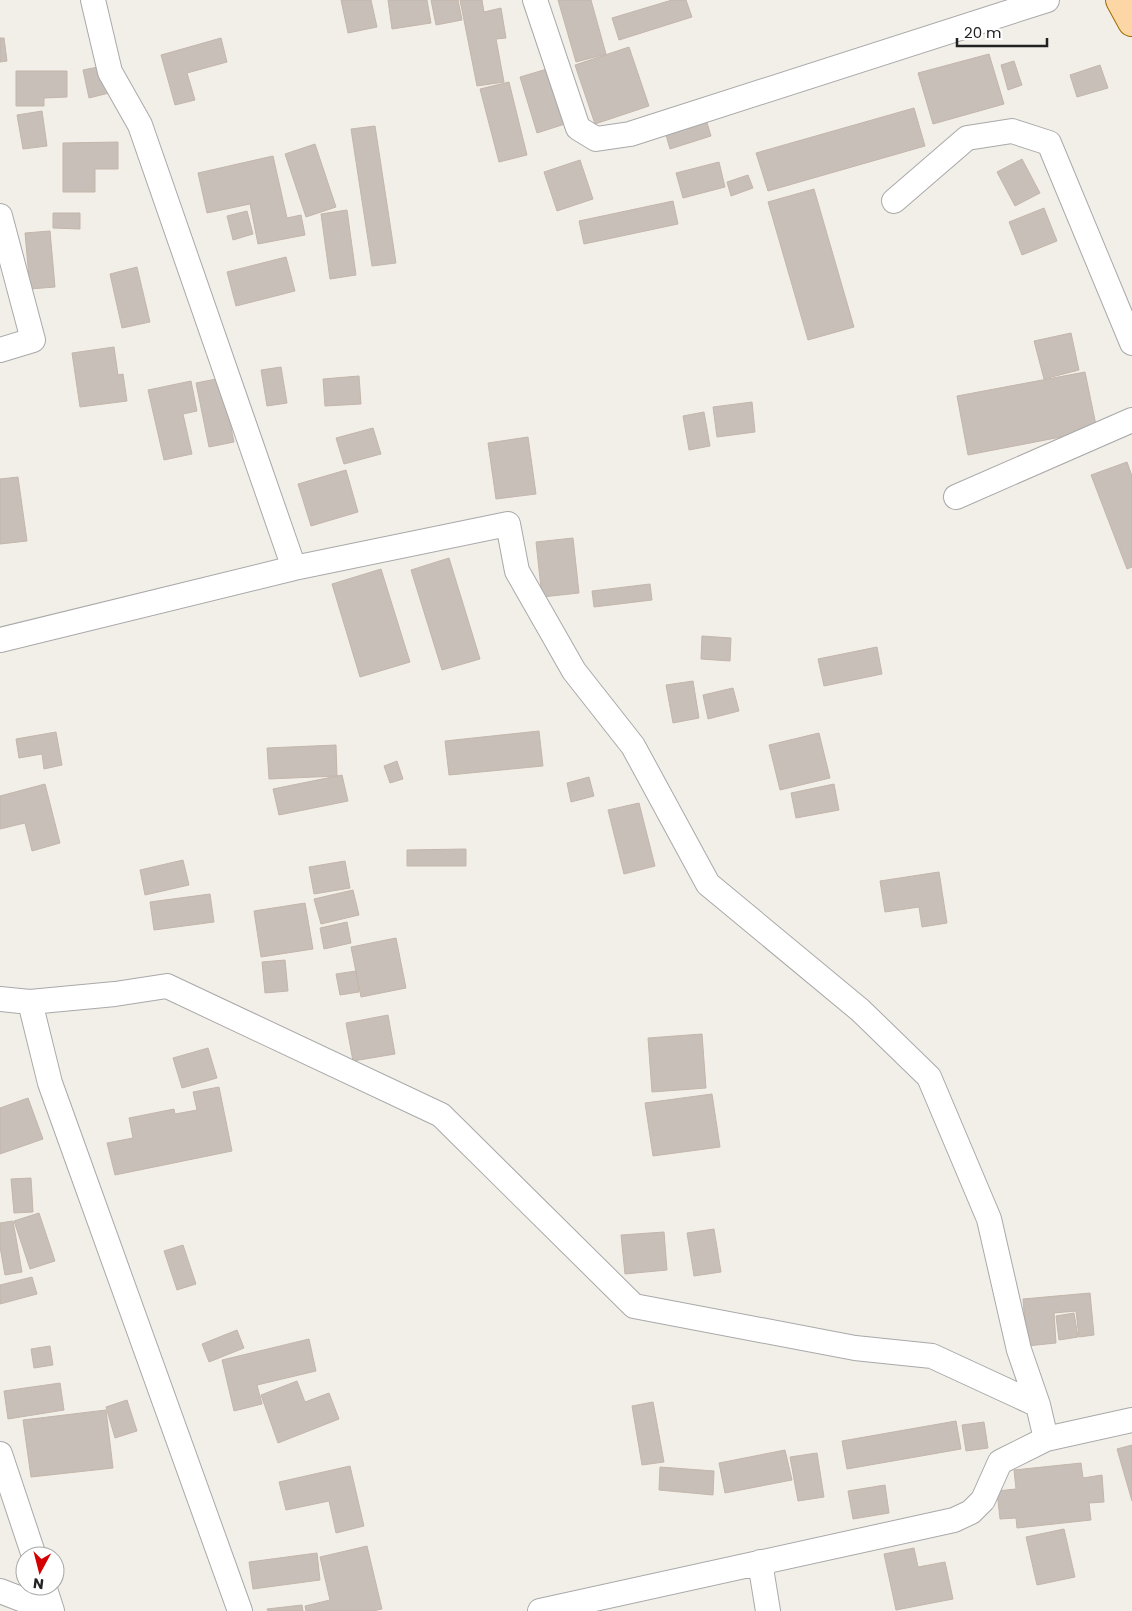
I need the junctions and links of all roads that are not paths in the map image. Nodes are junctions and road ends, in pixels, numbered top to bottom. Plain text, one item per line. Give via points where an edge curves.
1 (93, 0) edge
2 (535, 0) edge
3 (1047, 0) edge
4 (1120, 0) edge
5 (1132, 22) edge
6 (894, 201) dead end
7 (0, 216) edge
8 (1132, 343) edge
9 (0, 350) edge
10 (1132, 420) edge
11 (956, 497) dead end
12 (294, 568) junction
13 (0, 640) edge
14 (0, 999) edge
15 (30, 1002) junction
16 (1038, 1405) junction
17 (1132, 1420) edge
18 (1046, 1439) junction
19 (0, 1454) edge
20 (31, 1546) edge
21 (760, 1562) junction
22 (0, 1591) edge
23 (47, 1596) edge
24 (52, 1611) edge
25 (240, 1611) edge
26 (540, 1611) edge
27 (768, 1611) edge

1 - 12 street via 110,72 140,125
2 - 3 street via 578,128 596,139 630,134
4 - 5 main road
6 - 8 street via 967,138 1012,131 1049,143
7 - 9 street via 33,340
10 - 11 street
12 - 13 street
12 - 16 street via 508,524 517,571 574,671 633,746 708,884 860,1010 929,1077 990,1219 1019,1350
14 - 15 street
15 - 16 street via 167,986 441,1115 634,1306 855,1348 932,1356
15 - 25 street via 50,1084
16 - 18 street
17 - 18 street
18 - 21 street via 1000,1462 983,1500 971,1512 954,1520
19 - 20 street
21 - 26 street
21 - 27 street
22 - 24 street
23 - 24 street

